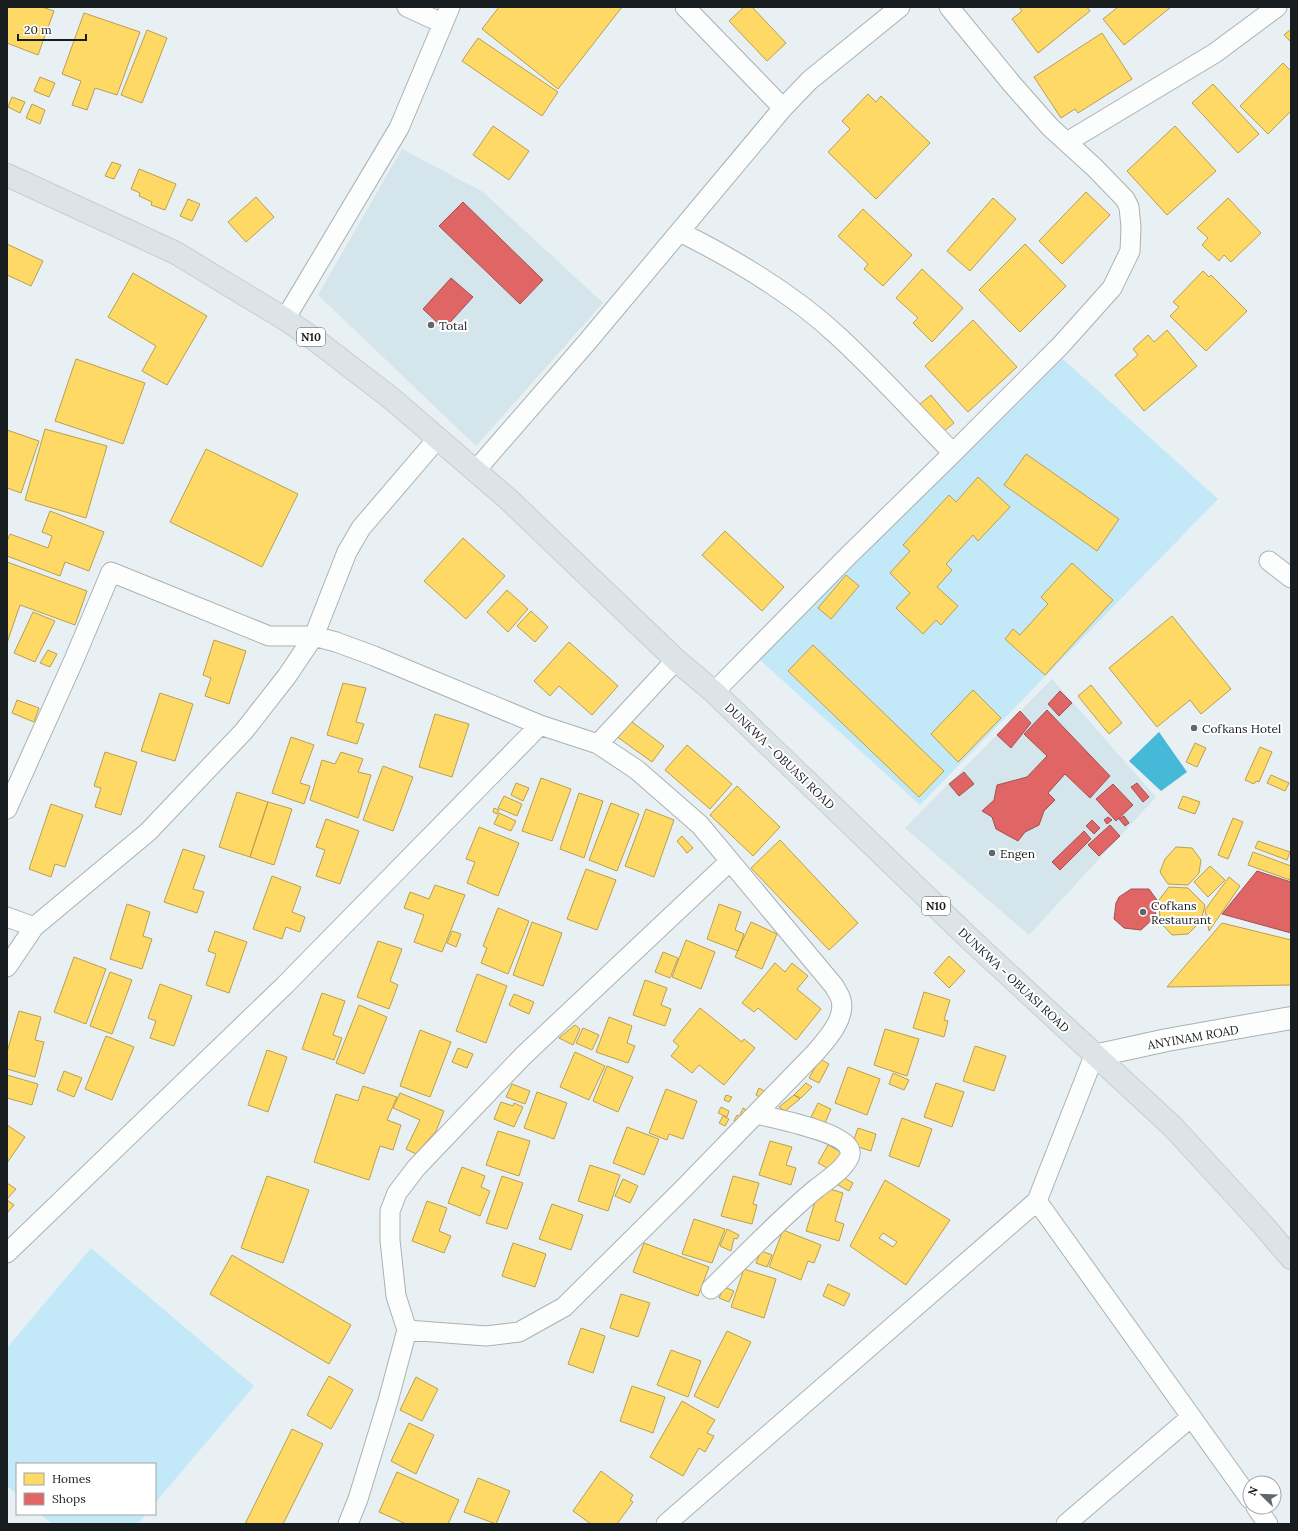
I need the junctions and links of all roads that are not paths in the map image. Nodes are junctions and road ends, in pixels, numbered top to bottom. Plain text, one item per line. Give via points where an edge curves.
1 (407, 7) edge
2 (685, 7) edge
3 (900, 7) edge
4 (949, 7) edge
5 (1277, 7) edge
6 (446, 15) edge
7 (784, 108) junction
8 (1067, 142) junction
9 (7, 175) edge
10 (680, 232) junction
11 (285, 319) junction
12 (438, 438) junction
13 (953, 453) junction
14 (476, 470) junction
15 (1268, 561) dead end
16 (1291, 578) edge
17 (314, 636) junction
18 (676, 660) junction
19 (714, 692) junction
20 (540, 725) junction
21 (598, 744) junction
22 (7, 809) edge
23 (729, 862) junction
24 (7, 917) edge
25 (34, 927) junction
26 (7, 967) edge
27 (1291, 1018) edge
28 (1094, 1056) junction
29 (757, 1114) junction
30 (1037, 1201) junction
31 (7, 1253) edge
32 (1291, 1258) edge
33 (711, 1289) dead end
34 (407, 1330) junction
35 (1191, 1417) junction
36 (1242, 1488) edge
37 (1262, 1515) edge
38 (348, 1524) edge
39 (666, 1524) edge
40 (1066, 1524) edge
41 (1268, 1524) edge

1 - 6 street
2 - 7 street
3 - 7 street via 810,80
4 - 8 street via 1012,84 1050,127
5 - 8 street via 1215,53
6 - 11 street via 399,128
7 - 10 street
8 - 13 street via 1125,199 1130,216 1130,251 1112,288 1083,322
9 - 11 main road, N10 via 176,253
10 - 13 street via 761,276 809,312 838,336
10 - 14 street
11 - 12 main road, N10 via 392,399
12 - 14 main road, N10
12 - 17 street via 353,539
13 - 19 street
14 - 18 main road, DUNKWA - OBUASI ROAD / N10
15 - 16 street
17 - 20 street via 374,656
17 - 22 street via 269,636 111,572
17 - 25 street via 244,731 148,832
18 - 19 main road, DUNKWA - OBUASI ROAD / N10
18 - 21 street
19 - 28 main road, DUNKWA - OBUASI ROAD / N10
20 - 21 street
20 - 31 street via 284,986
21 - 23 street via 637,770 700,825
23 - 29 street via 834,986 841,999 842,1009 829,1036
23 - 34 street via 523,1056 416,1168 398,1193 390,1211 390,1240 396,1296
24 - 25 street
25 - 26 street
27 - 28 street, ANYINAM ROAD via 1166,1040
28 - 30 street
28 - 32 main road, DUNKWA - OBUASI ROAD / N10 via 1173,1127
29 - 33 street via 834,1135 847,1144 850,1157 846,1164 815,1189
29 - 34 street via 564,1307 519,1332 486,1336
30 - 35 street
30 - 39 street
34 - 38 street via 386,1408
35 - 36 street
35 - 40 street
37 - 41 street

